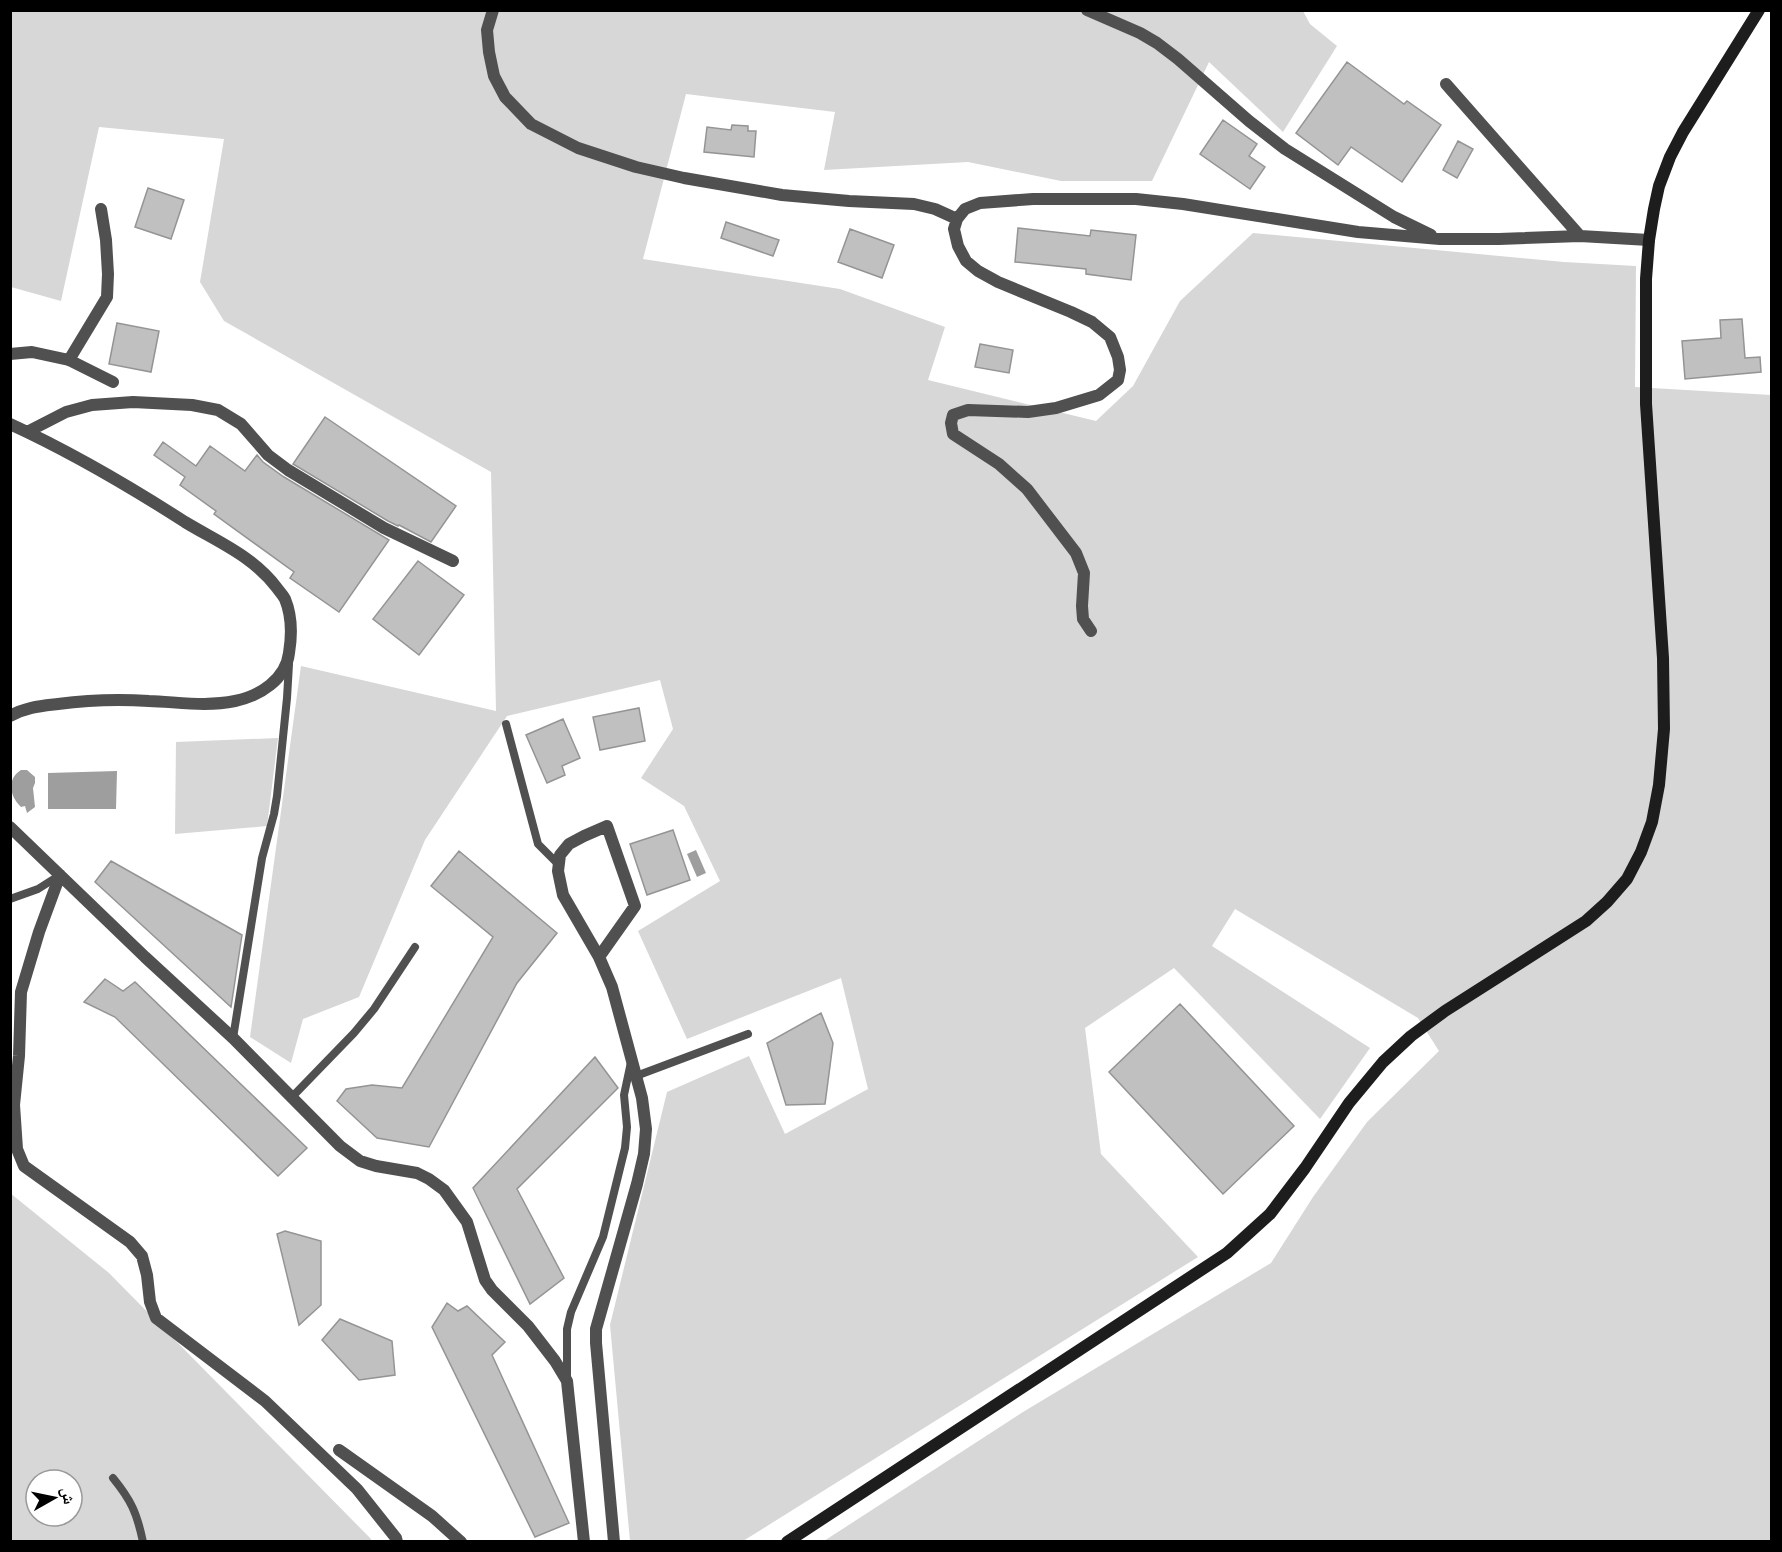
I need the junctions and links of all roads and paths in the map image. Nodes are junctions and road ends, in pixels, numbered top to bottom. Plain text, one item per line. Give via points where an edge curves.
1 (493, 10) edge
2 (1087, 10) edge
3 (1759, 10) edge
4 (1446, 84) dead end
5 (101, 210) dead end
6 (957, 219) junction
7 (1580, 236) junction
8 (1440, 239) junction
9 (1649, 240) junction
10 (10, 354) edge
11 (69, 360) junction
12 (113, 382) dead end
13 (10, 424) edge
14 (27, 432) junction
15 (453, 561) dead end
16 (1091, 631) dead end
17 (289, 657) junction
18 (10, 716) edge
19 (506, 724) dead end
20 (10, 827) edge
21 (559, 865) junction
22 (60, 875) junction
23 (10, 899) edge
24 (415, 947) dead end
25 (599, 957) junction
26 (748, 1034) dead end
27 (233, 1038) junction
28 (631, 1060) junction
29 (636, 1076) junction
30 (292, 1097) junction
31 (567, 1381) junction
32 (339, 1450) dead end
33 (113, 1478) dead end
34 (143, 1542) edge
35 (397, 1542) edge
36 (461, 1542) edge
37 (584, 1542) edge
38 (614, 1542) edge
39 (787, 1542) edge

1 - 6 street via 487,30 489,52 494,76 505,97 531,124 578,148 636,167 734,187 782,195 914,204
2 - 8 street via 1157,43 1285,149 1394,217
3 - 9 street via 1670,157 1659,186
4 - 7 street
5 - 11 street via 107,297
6 - 8 street via 965,208 994,201 1136,199 1358,232
6 - 16 street via 954,229 958,246 966,261 978,271 1092,322 1115,346 1118,380 1100,395 1043,411 968,410 953,415 951,423 953,434 999,464 1027,489 1076,553 1084,573 1083,618
7 - 8 street
7 - 9 street
9 - 39 street via 1646,404 1664,729 1652,822 1627,879 1586,921 1444,1011 1383,1062 1270,1214 1227,1253
10 - 11 street via 32,352
11 - 12 street
13 - 14 street
14 - 15 street via 66,412 92,405 133,402 218,410 241,424 268,455 288,470 384,528
14 - 17 street via 140,492 226,544 268,576 284,598 290,617
17 - 18 street via 271,685 238,700 216,704 146,700 69,702 21,710
17 - 27 lane via 277,796 262,858
19 - 21 lane via 538,844
20 - 22 street
21 - 25 street via 563,895
21 - 25 street via 560,855 569,844 607,826 635,906
22 - 23 lane via 38,889
22 - 27 street
22 - 35 street via 21,992 14,1105 17,1149 24,1166 130,1242 142,1256 156,1318 265,1401 357,1490
24 - 30 lane via 374,1009
25 - 28 street via 612,987
26 - 29 lane
27 - 30 street
28 - 29 street
28 - 31 lane via 624,1095 625,1148 603,1237 571,1312 567,1329
29 - 38 street via 646,1129 644,1154 596,1329
30 - 31 street via 352,1156 376,1166 417,1173 444,1190 467,1222 485,1280 540,1340
31 - 37 street
32 - 36 street via 432,1516
33 - 34 lane via 138,1518

